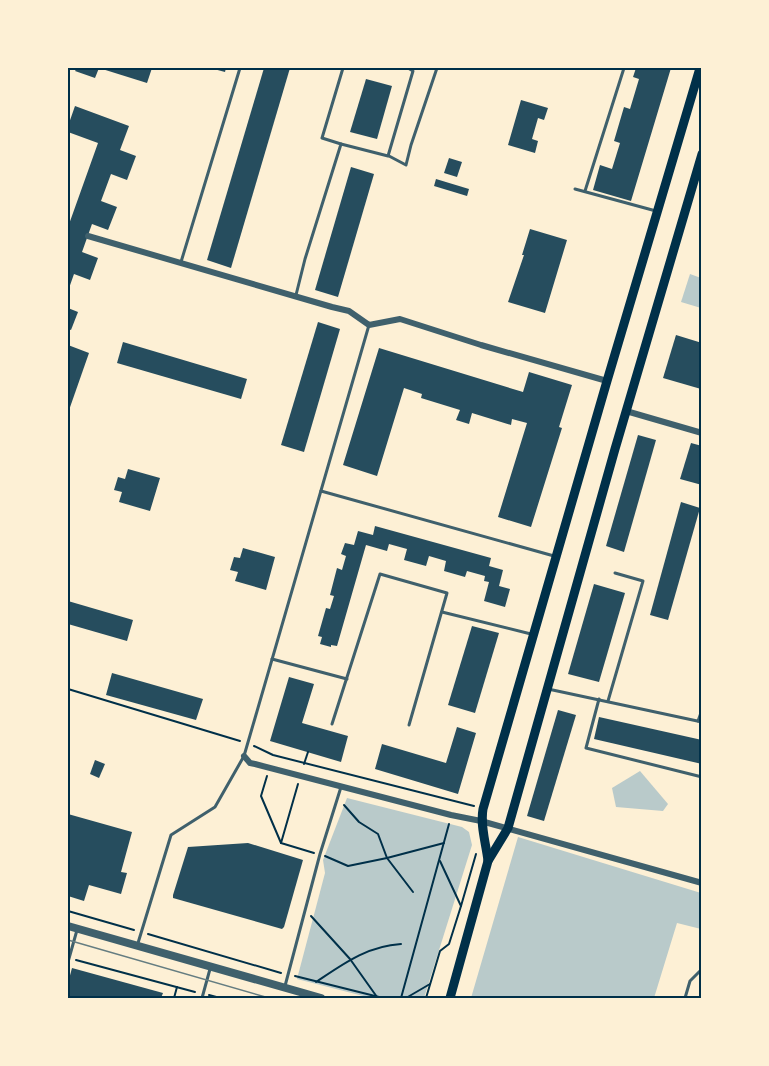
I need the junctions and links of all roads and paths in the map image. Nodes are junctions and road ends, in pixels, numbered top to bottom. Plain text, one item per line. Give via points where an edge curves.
1 (240, 68) edge
2 (343, 68) edge
3 (408, 68) edge
4 (437, 68) edge
5 (624, 68) edge
6 (700, 68) edge
7 (341, 144) junction
8 (702, 154) edge
9 (388, 156) junction
10 (575, 189) dead end
11 (585, 191) junction
12 (658, 212) junction
13 (88, 236) dead end
14 (182, 262) junction
15 (296, 296) junction
16 (369, 325) junction
17 (607, 381) junction
18 (626, 411) junction
19 (702, 433) edge
20 (321, 491) junction
21 (556, 557) junction
22 (615, 573) dead end
23 (442, 612) junction
24 (534, 635) junction
25 (272, 659) junction
26 (347, 679) junction
27 (547, 688) junction
28 (68, 689) edge
29 (599, 699) junction
30 (608, 701) junction
31 (702, 710) edge
32 (700, 721) edge
33 (332, 724) dead end
34 (409, 725) dead end
35 (247, 743) junction
36 (308, 752) dead end
37 (273, 755) junction
38 (244, 756) junction
39 (305, 763) junction
40 (269, 768) junction
41 (300, 776) junction
42 (702, 777) edge
43 (341, 786) junction
44 (338, 799) junction
45 (474, 806) dead end
46 (450, 821) dead end
47 (481, 821) junction
48 (508, 828) junction
49 (281, 843) junction
50 (444, 843) junction
51 (476, 853) dead end
52 (320, 854) junction
53 (387, 858) junction
54 (439, 859) junction
55 (488, 861) junction
56 (702, 883) edge
57 (413, 892) dead end
58 (460, 906) junction
59 (305, 909) junction
60 (68, 911) edge
61 (68, 926) edge
62 (77, 928) junction
63 (141, 932) junction
64 (401, 944) dead end
65 (137, 946) junction
66 (69, 958) edge
67 (350, 959) junction
68 (68, 962) edge
69 (211, 967) junction
70 (702, 969) edge
71 (289, 975) junction
72 (316, 982) junction
73 (430, 984) junction
74 (177, 987) junction
75 (285, 988) junction
76 (203, 994) junction
77 (377, 997) edge
78 (174, 999) edge
79 (202, 999) edge
80 (220, 999) edge
81 (321, 999) edge
82 (383, 999) edge
83 (401, 999) edge
84 (406, 999) edge
85 (426, 999) edge
86 (450, 999) edge
87 (685, 999) edge

1 - 14 lane
2 - 7 lane via 322,138
3 - 9 lane via 413,71
4 - 9 lane via 406,165
5 - 11 lane
6 - 12 main road
7 - 9 lane
7 - 15 lane
8 - 18 main road
10 - 11 lane
11 - 12 lane
12 - 17 main road
13 - 14 street
14 - 15 street
15 - 16 street via 349,311
16 - 17 street via 400,320
16 - 20 lane
17 - 21 main road
18 - 19 street
18 - 27 main road
20 - 21 lane
20 - 25 lane
21 - 24 main road
22 - 30 lane via 643,581
23 - 24 lane
23 - 26 lane via 447,593 380,574
23 - 34 lane
24 - 47 main road
25 - 26 lane
25 - 35 lane
26 - 33 lane
27 - 29 lane
27 - 48 main road
28 - 35 path
29 - 30 lane
29 - 42 lane via 586,748
30 - 32 lane
31 - 32 lane
35 - 37 path
35 - 38 lane
36 - 39 path
37 - 39 path
37 - 40 path
38 - 40 street via 250,763
38 - 63 lane via 215,807 171,835
39 - 41 path
39 - 45 path
40 - 41 street
40 - 49 path via 261,796
41 - 43 street
41 - 49 path
43 - 44 lane
43 - 47 street
44 - 52 lane
44 - 53 path via 359,822 378,834
46 - 50 path
47 - 48 street
47 - 55 main road
48 - 55 main road
48 - 56 street
49 - 52 path
50 - 53 path
50 - 54 path
51 - 58 path
52 - 53 path via 348,866
52 - 59 lane
53 - 57 path
54 - 58 path
54 - 83 path
55 - 86 main road
58 - 73 path via 449,944 440,951
59 - 67 path
59 - 71 lane
60 - 63 path
61 - 62 street
62 - 65 street
62 - 66 lane
63 - 65 lane
63 - 71 path
64 - 67 path
65 - 69 street
66 - 68 lane
66 - 74 path
67 - 72 path
67 - 77 path
69 - 75 street
69 - 76 lane
70 - 87 lane via 690,981
71 - 72 path
71 - 75 lane
72 - 77 path
73 - 84 path
73 - 85 path
74 - 76 path
74 - 78 path
75 - 81 street
76 - 79 lane
76 - 80 path
77 - 82 path

